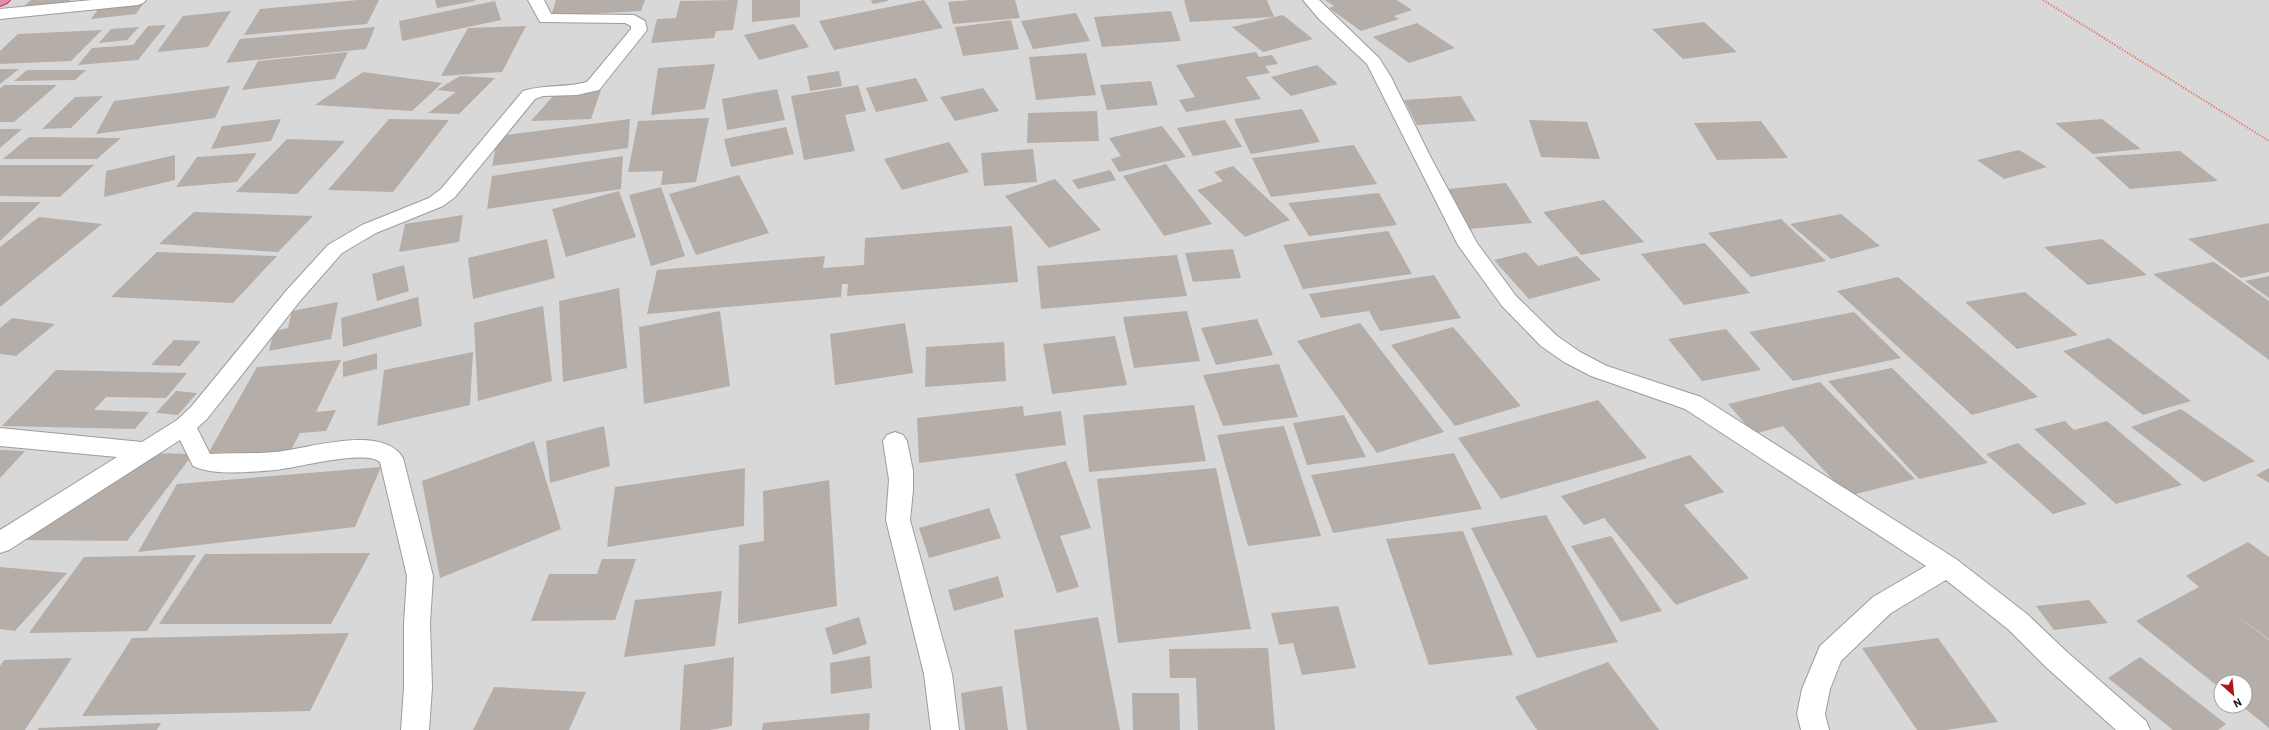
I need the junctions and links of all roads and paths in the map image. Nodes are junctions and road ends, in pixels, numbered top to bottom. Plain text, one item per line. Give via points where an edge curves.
1 (138, 0) edge
2 (536, 0) edge
3 (1311, 0) edge
4 (2042, 0) edge
5 (0, 14) edge
6 (2269, 141) edge
7 (185, 426) junction
8 (0, 437) edge
9 (894, 441) dead end
10 (144, 451) junction
11 (0, 542) edge
12 (1947, 566) junction
13 (415, 730) edge
14 (945, 730) edge
15 (1815, 730) edge
16 (2136, 730) edge

1 - 5 street
2 - 7 street via 540,12 546,19 628,18 639,24 639,30 593,86 529,94 448,193 436,202 369,229 335,249 293,296 199,413
3 - 12 street via 1372,61 1383,77 1468,245 1509,301 1549,341 1599,371 1693,404
4 - 6 path
7 - 10 street
7 - 13 street via 201,460 208,463 275,461 360,448 383,451 391,458 420,576
8 - 10 street
9 - 14 street via 900,459 902,495 898,520 938,674
10 - 11 street
12 - 15 street via 1882,605 1830,654 1816,689 1811,714
12 - 16 street via 2018,622

